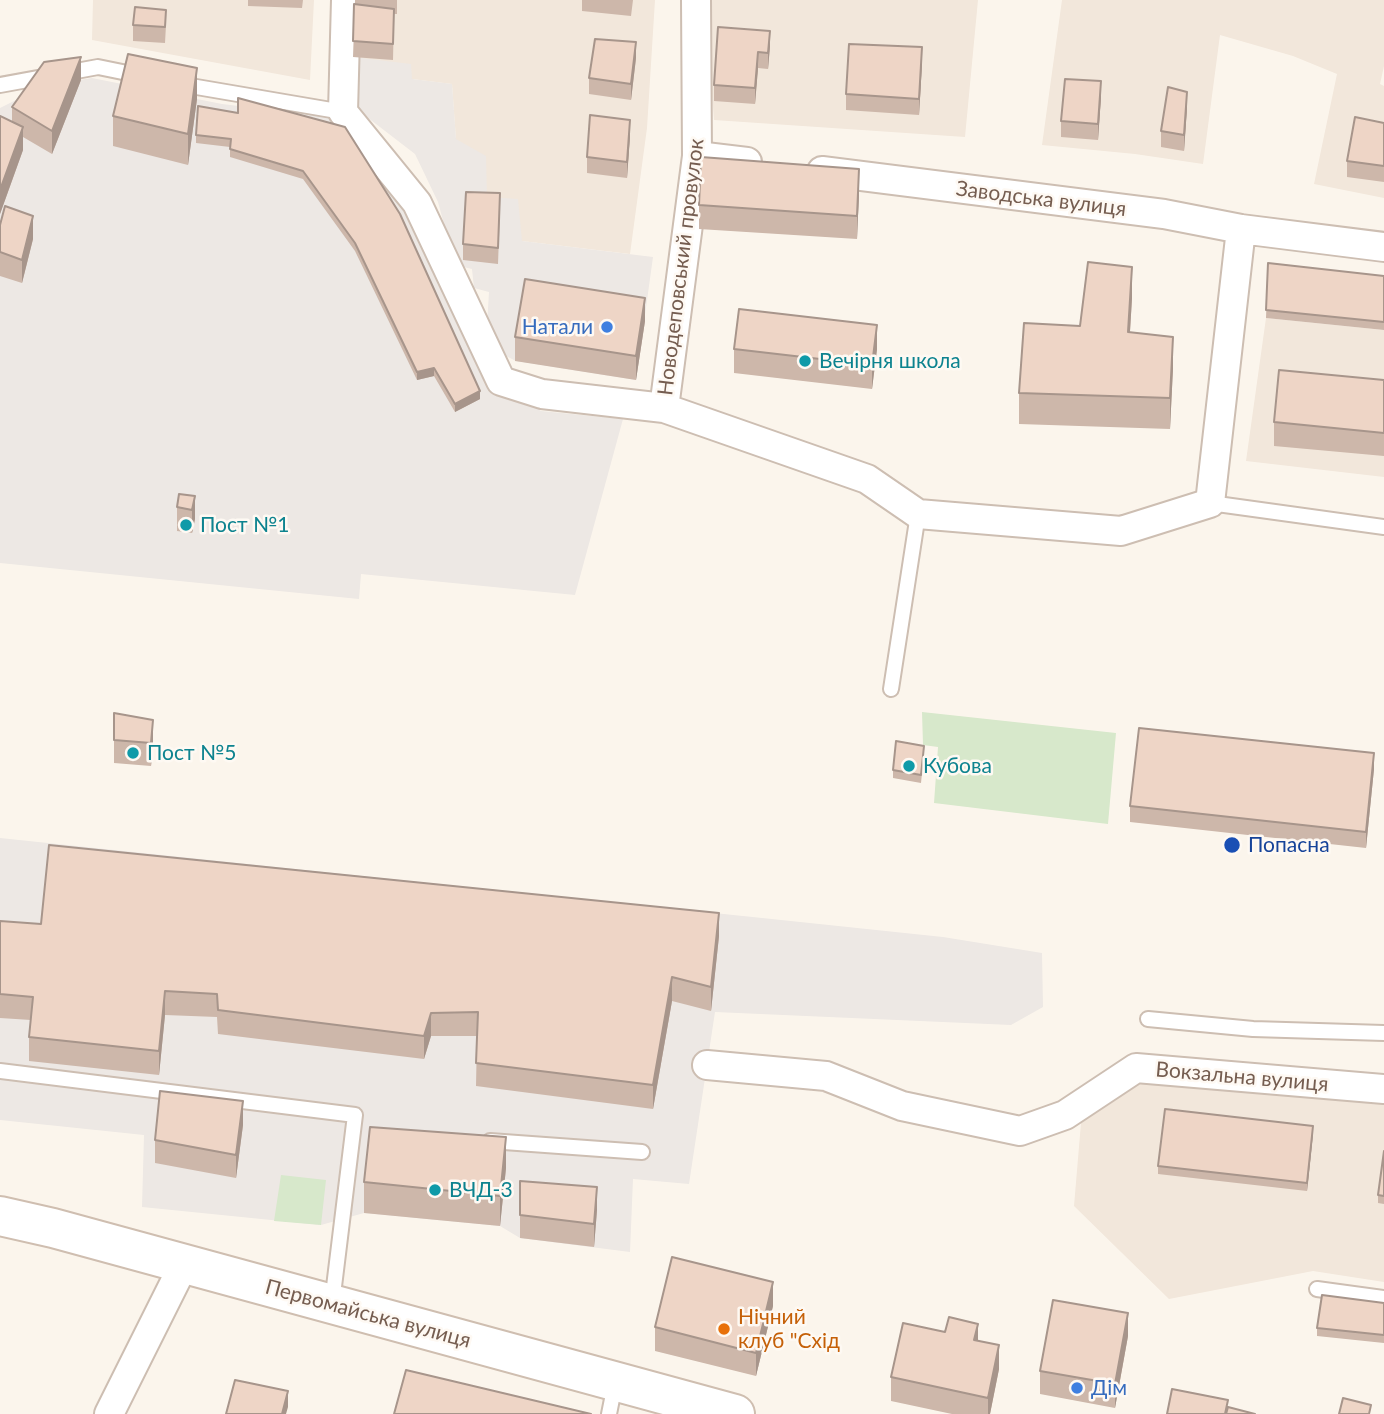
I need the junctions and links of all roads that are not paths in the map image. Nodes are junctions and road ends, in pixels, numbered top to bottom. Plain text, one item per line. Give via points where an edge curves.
1 (346, 0) edge
2 (696, 0) edge
3 (0, 85) edge
4 (344, 112) junction
5 (697, 156) junction
6 (1241, 229) junction
7 (1384, 247) edge
8 (664, 408) junction
9 (1210, 503) junction
10 (918, 514) junction
11 (1384, 527) edge
12 (891, 689) dead end
13 (1148, 1019) dead end
14 (1384, 1034) edge
15 (707, 1065) dead end
16 (0, 1071) edge
17 (1384, 1089) edge
18 (477, 1140) edge
19 (642, 1152) dead end
20 (0, 1216) edge
21 (184, 1265) junction
22 (1317, 1289) dead end
23 (1384, 1298) edge
24 (332, 1305) junction
25 (613, 1398) edge
26 (109, 1414) edge
27 (735, 1414) edge

1 - 4 street
2 - 5 street, Новодеповський провулок
3 - 4 lane via 98,67
4 - 8 street via 417,202 501,380 541,394
5 - 6 street, Заводська вулиця via 1164,214
5 - 8 street, Новодеповський провулок
6 - 7 street, Заводська вулиця
6 - 9 street
8 - 10 street via 867,479
9 - 10 street via 1121,531
9 - 11 lane
10 - 12 lane
13 - 14 lane
15 - 17 street, Вокзальна вулиця via 826,1076 902,1106 1020,1131 1065,1115 1136,1068
16 - 24 lane via 355,1115 360,1132
18 - 19 lane
20 - 21 street, Первомайська вулиця
21 - 24 street, Первомайська вулиця
21 - 26 street
22 - 23 lane
24 - 25 street, Первомайська вулиця
25 - 27 street, Первомайська вулиця

